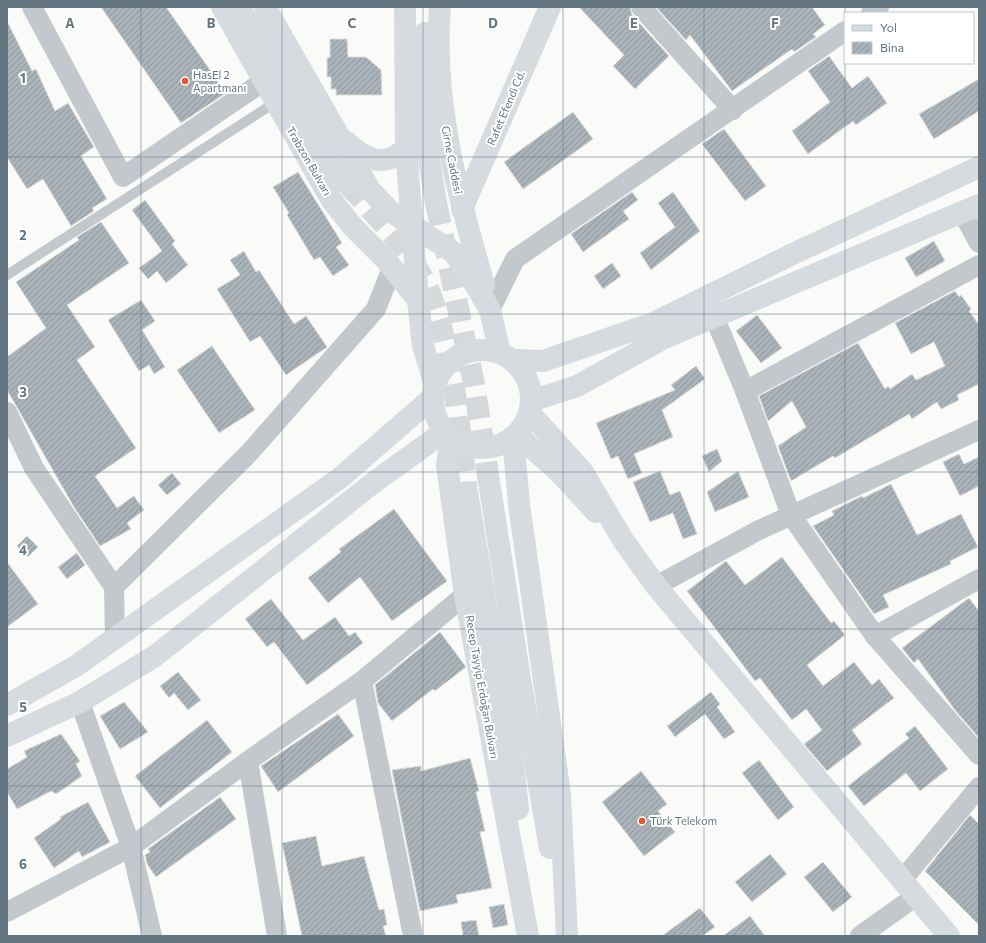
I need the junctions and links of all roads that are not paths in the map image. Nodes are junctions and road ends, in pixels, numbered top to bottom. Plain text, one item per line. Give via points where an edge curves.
1 (32, 7) edge
2 (222, 7) edge
3 (239, 7) edge
4 (264, 7) edge
5 (405, 7) edge
6 (426, 7) edge
7 (440, 7) edge
8 (550, 7) edge
9 (641, 7) edge
10 (844, 32) edge
11 (264, 81) junction
12 (276, 102) junction
13 (733, 110) junction
14 (340, 137) junction
15 (406, 148) junction
16 (979, 167) edge
17 (348, 184) tunnel mouth
18 (436, 203) tunnel mouth
19 (462, 209) junction
20 (971, 209) edge
21 (414, 228) junction
22 (979, 243) edge
23 (979, 265) edge
24 (392, 268) junction
25 (7, 275) edge
26 (418, 300) junction
27 (490, 310) junction
28 (714, 316) junction
29 (506, 357) junction
30 (433, 391) junction
31 (745, 391) junction
32 (530, 407) junction
33 (7, 412) edge
34 (979, 430) edge
35 (448, 434) junction
36 (515, 436) junction
37 (490, 488) tunnel mouth
38 (467, 492) tunnel mouth
39 (791, 515) junction
40 (623, 540) junction
41 (979, 579) edge
42 (656, 586) junction
43 (114, 587) junction
44 (466, 595) junction
45 (875, 636) junction
46 (115, 638) junction
47 (362, 682) junction
48 (10, 699) edge
49 (80, 702) junction
50 (7, 736) edge
51 (979, 755) edge
52 (248, 761) junction
53 (979, 786) edge
54 (131, 848) junction
55 (903, 879) junction
56 (916, 896) junction
57 (7, 912) edge
58 (152, 936) edge
59 (277, 936) edge
60 (413, 936) edge
61 (529, 936) edge
62 (563, 936) edge
63 (567, 936) edge
64 (860, 936) edge
65 (949, 936) edge

1 - 11 street via 123,177
2 - 11 main road, Trabzon Bulvarı
3 - 17 main road
4 - 14 main road
5 - 15 main road
6 - 18 main road, Girne Caddesi via 426,141
7 - 19 main road, Girne Caddesi via 440,81 446,132
8 - 19 main road, Rafet Efendi Cd.
9 - 13 street
10 - 13 street
11 - 12 main road, Trabzon Bulvarı
12 - 24 main road, Trabzon Bulvarı via 331,199 352,226
12 - 25 lane
13 - 27 street via 515,259
14 - 15 main road via 366,157 379,160 396,158
14 - 21 main road via 370,190 390,211
15 - 21 main road
16 - 29 main road via 651,324 543,361
19 - 27 main road, Girne Caddesi
20 - 22 street
20 - 28 main road
21 - 26 main road
21 - 27 main road via 453,252
23 - 31 street
24 - 26 main road, Trabzon Bulvarı
24 - 43 street via 376,309 250,452
26 - 30 main road via 423,346
27 - 29 main road
28 - 31 street
28 - 32 main road via 664,338 577,386
29 - 30 main road via 487,350 461,354 445,367
29 - 32 main road via 527,378
30 - 35 main road via 434,412
30 - 46 main road via 340,478
31 - 39 street
32 - 36 main road via 525,424
32 - 40 main road via 583,472
33 - 43 street via 34,468
34 - 39 street
35 - 36 main road via 460,444 473,448 501,445
35 - 44 main road, Recep Tayyip Erdoğan Bulvarı via 447,465
35 - 49 main road via 373,483 155,656
36 - 40 main road via 559,472
36 - 63 main road via 519,504 560,794
37 - 62 main road via 520,679 558,890
38 - 61 main road via 514,772
39 - 42 street
39 - 45 street
40 - 42 main road
41 - 45 street
42 - 55 main road
43 - 46 street
44 - 47 street
44 - 61 main road, Recep Tayyip Erdoğan Bulvarı
45 - 51 street
46 - 48 main road via 76,666
47 - 52 street
47 - 60 street
49 - 50 main road
49 - 54 street
52 - 54 street
52 - 59 street
53 - 55 street
54 - 57 street
54 - 58 street
55 - 56 main road
56 - 64 street
56 - 65 main road

